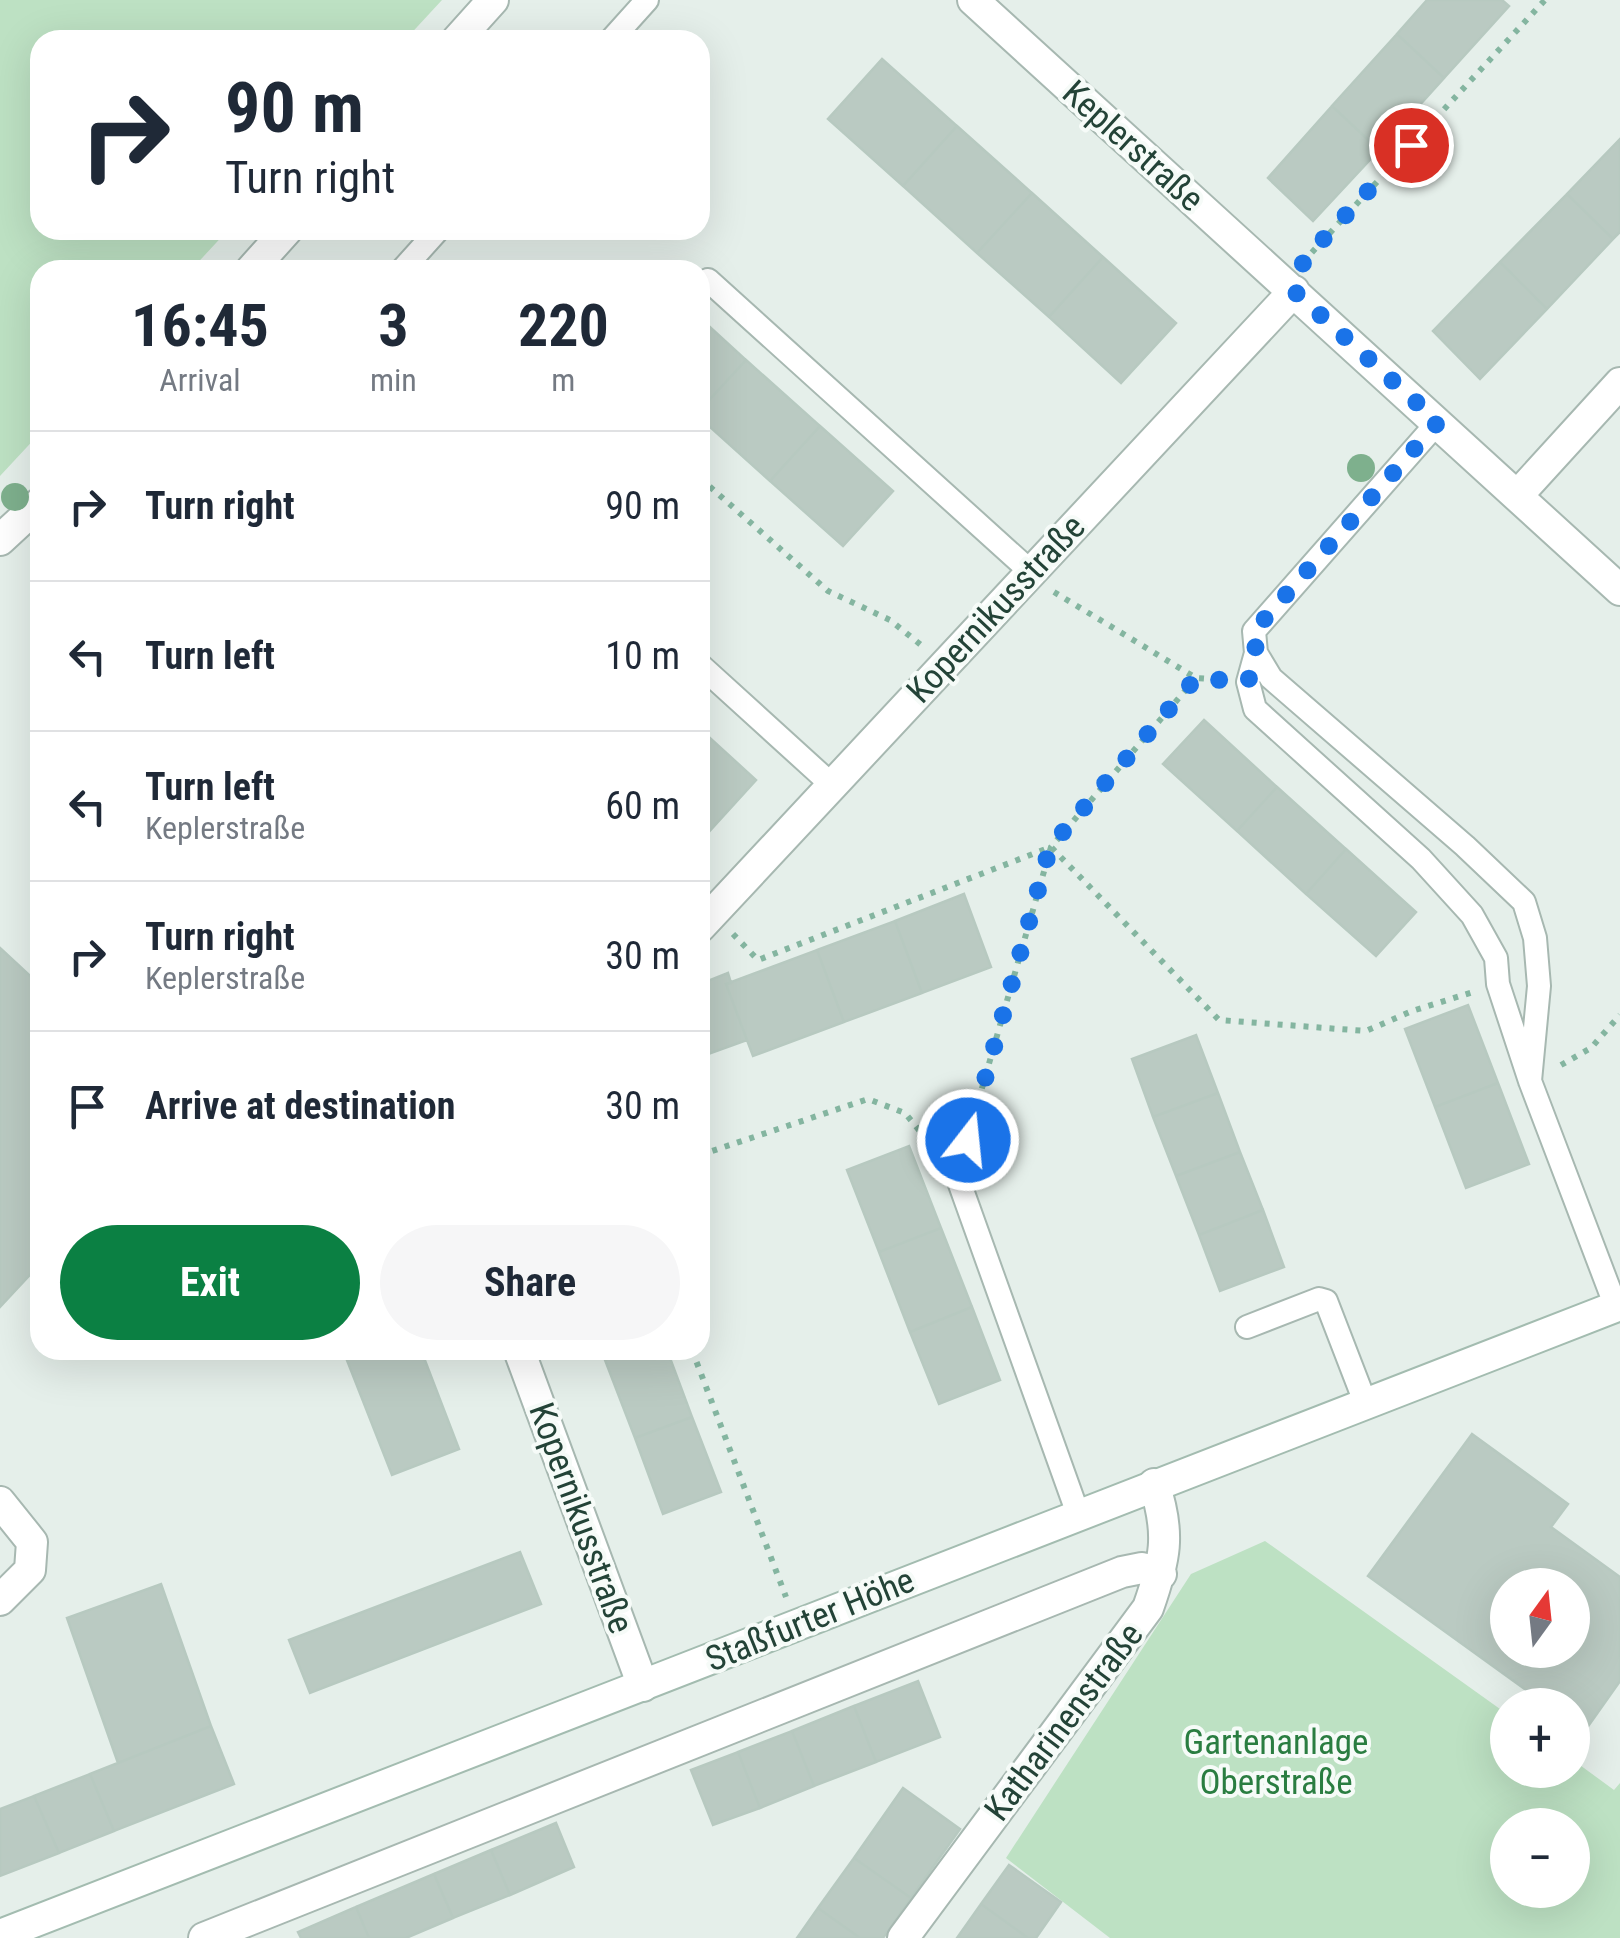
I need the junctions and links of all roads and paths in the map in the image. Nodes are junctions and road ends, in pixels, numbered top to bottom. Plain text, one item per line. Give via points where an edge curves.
1 (494, 0) edge
2 (647, 0) edge
3 (973, 0) edge
4 (1545, 0) edge
5 (467, 30) edge
6 (620, 30) edge
7 (278, 240) edge
8 (429, 240) edge
9 (260, 260) edge
10 (411, 260) edge
11 (710, 282) edge
12 (1294, 291) junction
13 (1620, 383) edge
14 (1438, 422) junction
15 (710, 487) edge
16 (1517, 496) junction
17 (30, 512) edge
18 (0, 540) edge
19 (1030, 572) junction
20 (1620, 590) edge
21 (1255, 642) junction
22 (944, 664) junction
23 (710, 674) edge
24 (1196, 678) junction
25 (1248, 682) junction
26 (832, 786) junction
27 (1050, 847) junction
28 (710, 918) edge
29 (710, 923) edge
30 (1498, 984) junction
31 (1620, 1015) edge
32 (1530, 1081) junction
33 (710, 1152) edge
34 (957, 1176) junction
35 (1618, 1306) edge
36 (1247, 1328) dead end
37 (523, 1360) edge
38 (696, 1360) edge
39 (1365, 1402) junction
40 (1154, 1484) junction
41 (0, 1502) edge
42 (1078, 1514) junction
43 (1160, 1574) junction
44 (0, 1600) edge
45 (796, 1626) junction
46 (644, 1686) junction
47 (0, 1934) edge
48 (204, 1938) edge
49 (904, 1938) edge

1 - 5 street
2 - 6 lane
3 - 12 street, Keplerstraße
4 - 12 path via 1304,260
7 - 9 street
8 - 10 lane
11 - 19 lane
12 - 14 street, Keplerstraße
12 - 19 street, Kopernikusstraße
13 - 16 street
14 - 16 street, Keplerstraße
14 - 21 lane
15 - 22 path via 828,590 890,620
16 - 20 street, Keplerstraße
17 - 18 street
19 - 22 street, Kopernikusstraße
19 - 24 path via 1065,601
21 - 25 lane
21 - 32 lane via 1271,678 1524,902 1539,986
22 - 26 street, Kopernikusstraße
23 - 26 lane
24 - 25 path
24 - 27 path
25 - 30 lane via 1255,709 1421,859 1472,915 1496,958
26 - 28 street, Kopernikusstraße
27 - 29 path via 758,960
27 - 30 path via 1219,1020 1366,1031
27 - 34 path
30 - 32 lane
31 - 32 path via 1591,1048
32 - 35 lane
33 - 34 path via 868,1099 905,1113
34 - 42 lane
35 - 39 street, Staßfurter Höhe
36 - 39 lane via 1326,1301
37 - 46 street, Kopernikusstraße
38 - 45 path
39 - 40 street, Staßfurter Höhe
40 - 42 street, Staßfurter Höhe
40 - 43 street, Katharinenstraße via 1166,1528
41 - 44 street via 32,1542 30,1570
42 - 45 street, Staßfurter Höhe
43 - 48 street, Staßfurter Höhe via 1142,1568 1122,1572
43 - 49 street, Katharinenstraße via 1148,1608
45 - 46 street, Staßfurter Höhe
46 - 47 street, Staßfurter Höhe

